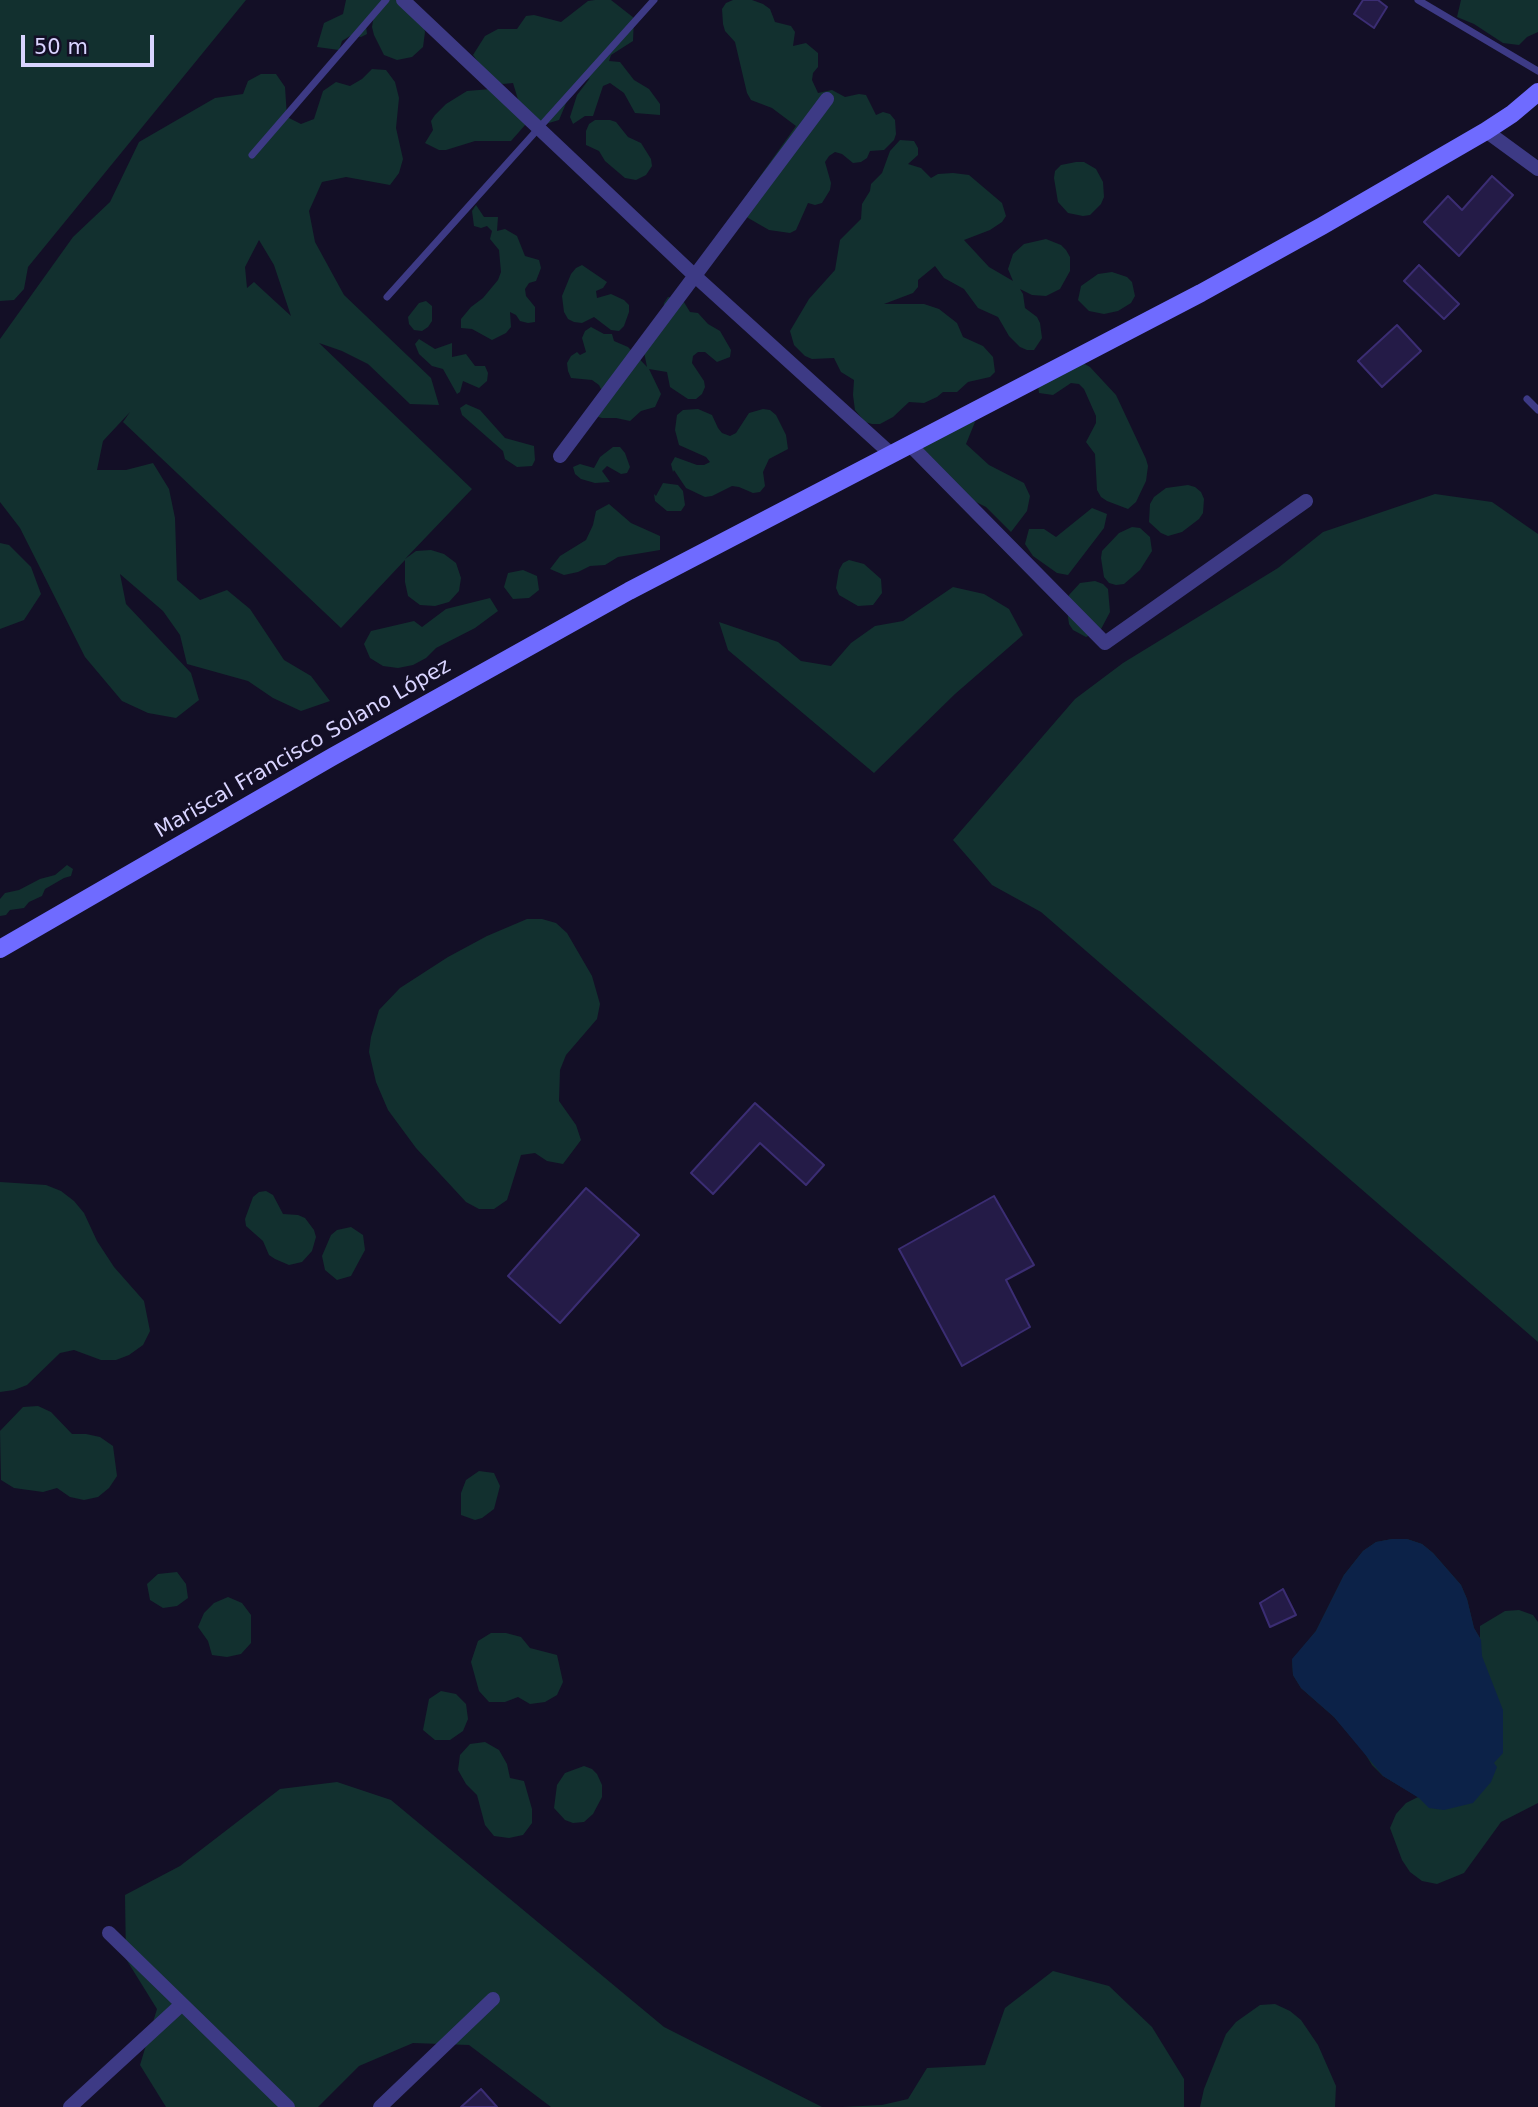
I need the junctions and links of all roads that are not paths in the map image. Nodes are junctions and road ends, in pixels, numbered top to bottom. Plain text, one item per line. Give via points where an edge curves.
1 (386, 0) edge
2 (403, 0) edge
3 (654, 0) edge
4 (1418, 0) edge
5 (1538, 71) edge
6 (1538, 92) edge
7 (827, 99) dead end
8 (539, 129) junction
9 (1486, 131) junction
10 (251, 155) dead end
11 (1538, 169) edge
12 (695, 276) junction
13 (387, 297) dead end
14 (1527, 399) dead end
15 (1538, 410) edge
16 (910, 445) junction
17 (891, 454) junction
18 (560, 456) dead end
19 (1306, 501) dead end
20 (0, 949) edge
21 (109, 1933) dead end
22 (493, 1998) dead end
23 (183, 2004) junction
24 (69, 2107) edge
25 (288, 2107) edge
26 (380, 2107) edge

1 - 10 lane
2 - 8 street
3 - 8 lane
4 - 5 lane
6 - 9 street, Mariscal Francisco Solano López
7 - 12 street
8 - 12 street
8 - 13 lane
9 - 11 street
9 - 16 street, Mariscal Francisco Solano López via 1213,286
12 - 17 street
12 - 18 street
14 - 15 lane
16 - 17 street, Mariscal Francisco Solano López
16 - 19 street via 1105,642
17 - 20 street, Mariscal Francisco Solano López via 629,591
21 - 23 street
22 - 26 street
23 - 24 street
23 - 25 street

